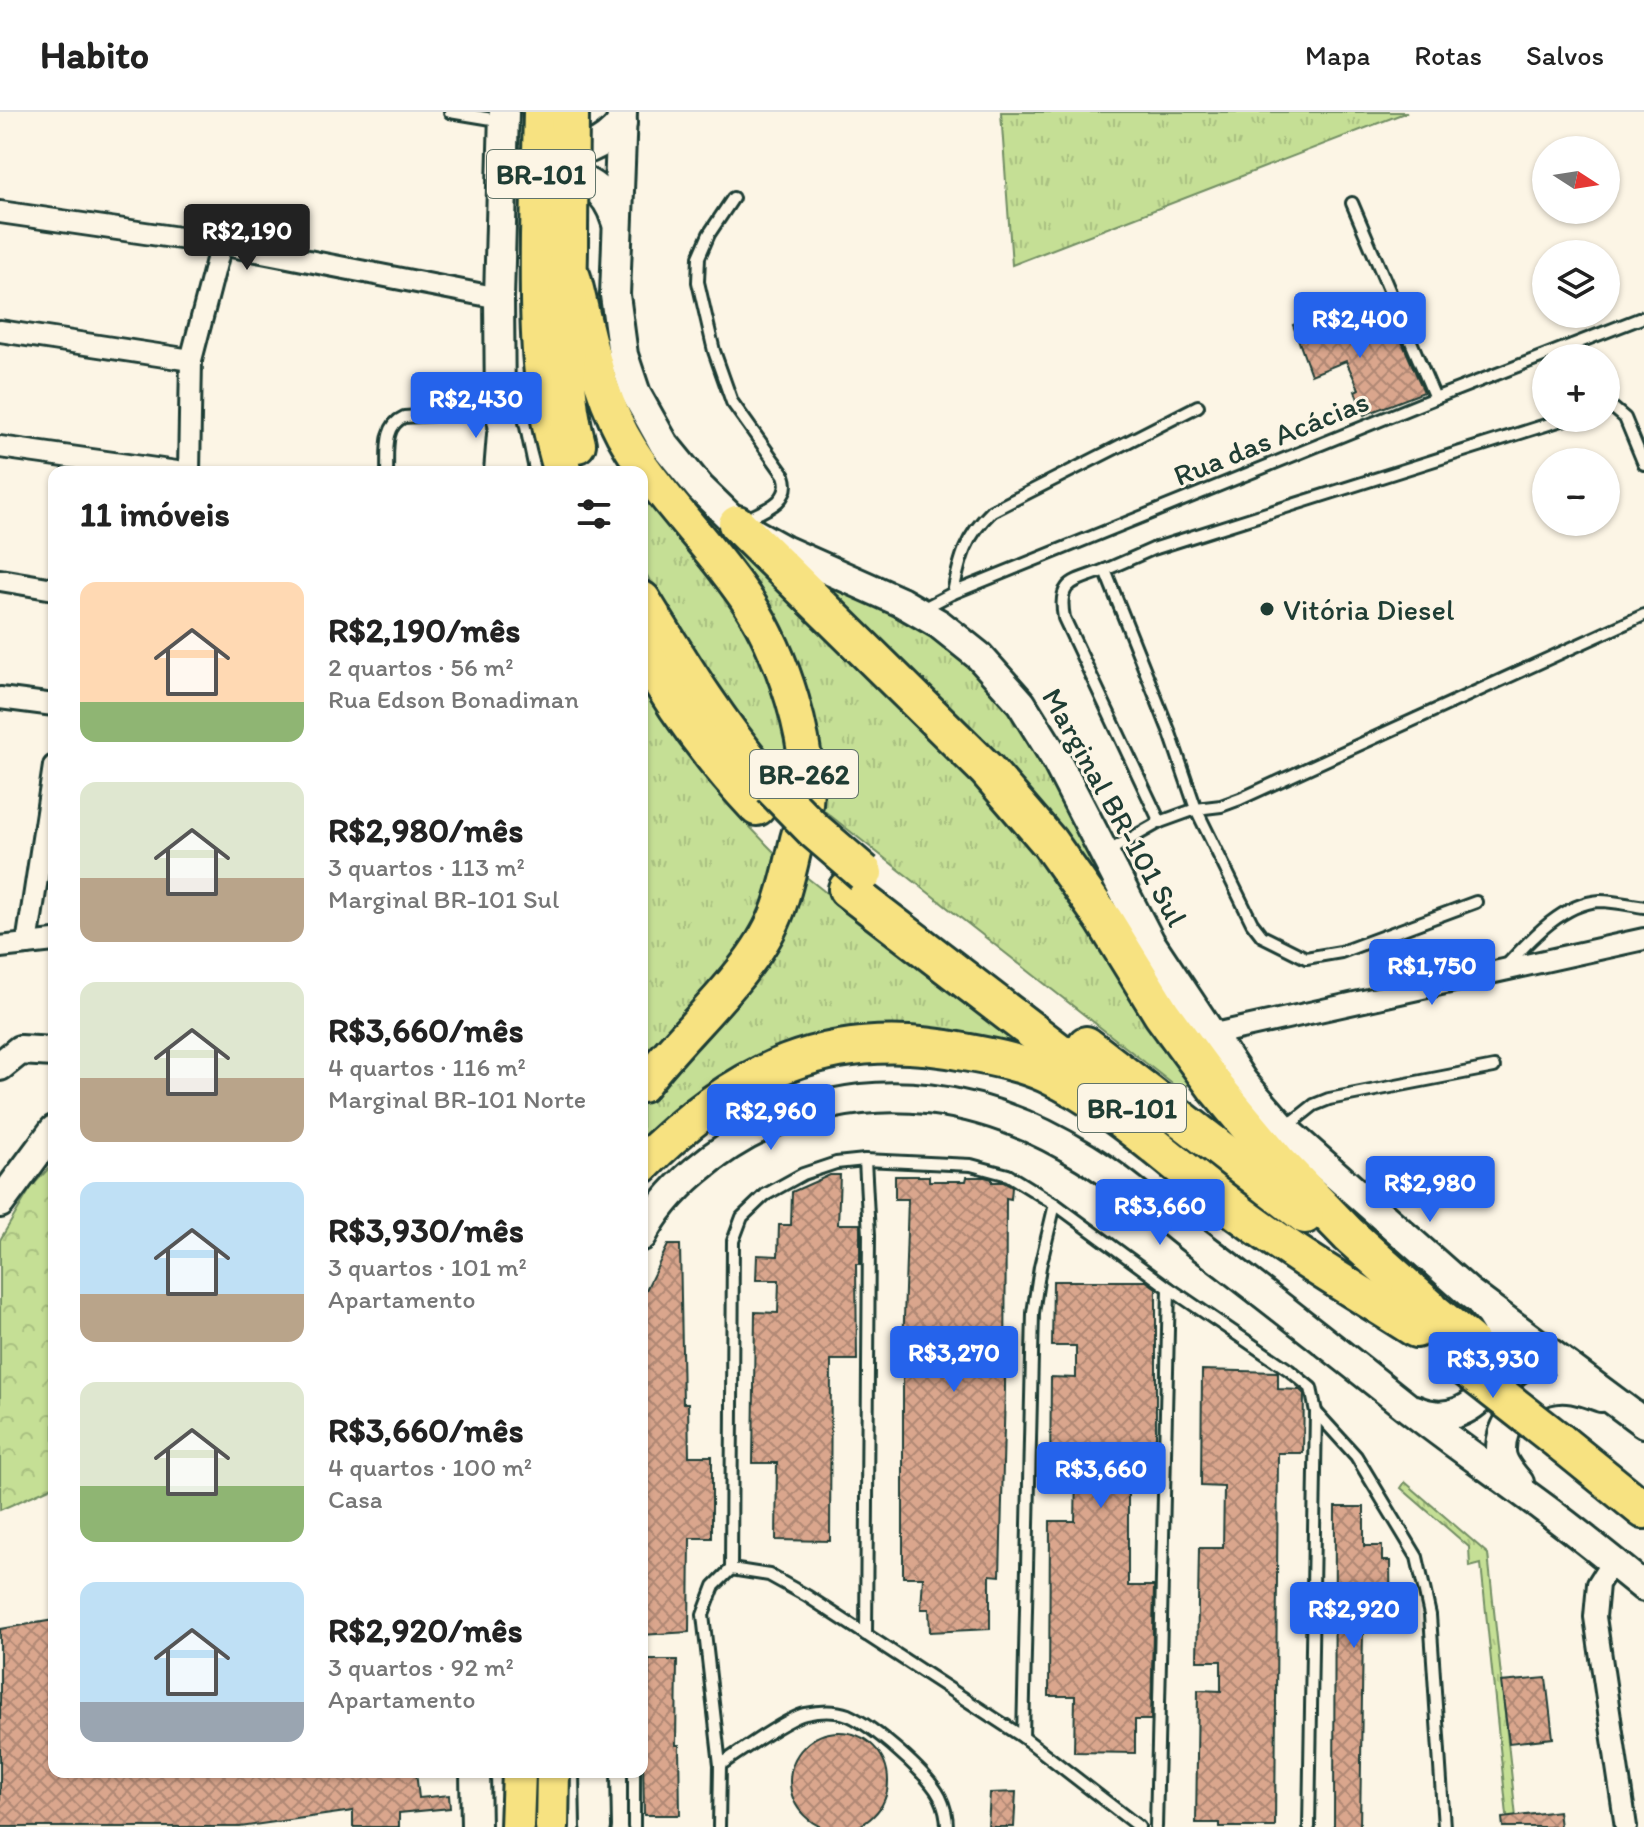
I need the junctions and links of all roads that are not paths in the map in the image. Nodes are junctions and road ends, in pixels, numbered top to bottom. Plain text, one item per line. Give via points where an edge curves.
1 (450, 112) edge
2 (542, 112) edge
3 (570, 112) edge
4 (506, 115) edge
5 (622, 118) edge
6 (733, 198) dead end
7 (1352, 203) dead end
8 (0, 212) edge
9 (617, 225) junction
10 (502, 226) junction
11 (221, 244) junction
12 (559, 244) junction
13 (499, 298) junction
14 (1644, 317) edge
15 (0, 331) edge
16 (191, 360) junction
17 (1435, 398) junction
18 (1198, 406) dead end
19 (500, 410) junction
20 (1620, 414) edge
21 (1532, 429) edge
22 (0, 447) edge
23 (1644, 464) edge
24 (135, 466) edge
25 (189, 466) edge
26 (387, 466) edge
27 (495, 466) edge
28 (512, 466) edge
29 (561, 466) edge
30 (583, 466) edge
31 (643, 466) edge
32 (648, 474) edge
33 (737, 524) junction
34 (1105, 570) junction
35 (0, 580) edge
36 (48, 588) edge
37 (953, 593) junction
38 (648, 610) edge
39 (918, 611) junction
40 (1644, 615) edge
41 (648, 659) edge
42 (0, 698) edge
43 (48, 704) edge
44 (764, 797) junction
45 (48, 806) edge
46 (1196, 809) junction
47 (1160, 822) junction
48 (1105, 853) junction
49 (1476, 902) dead end
50 (1644, 907) edge
51 (1644, 939) edge
52 (48, 942) edge
53 (27, 944) junction
54 (0, 947) edge
55 (1503, 969) junction
56 (1210, 1035) junction
57 (48, 1052) edge
58 (7, 1055) edge
59 (1494, 1067) dead end
60 (648, 1079) edge
61 (1284, 1129) junction
62 (48, 1138) edge
63 (648, 1159) edge
64 (865, 1160) junction
65 (0, 1203) edge
66 (1055, 1204) junction
67 (648, 1227) edge
68 (1169, 1288) junction
69 (1468, 1292) junction
70 (1423, 1318) junction
71 (1404, 1405) junction
72 (1621, 1405) junction
73 (1316, 1412) junction
74 (1644, 1423) edge
75 (1566, 1432) junction
76 (1644, 1480) edge
77 (1548, 1510) junction
78 (1644, 1510) edge
79 (1612, 1562) junction
80 (731, 1569) junction
81 (1644, 1587) edge
82 (866, 1635) junction
83 (1023, 1737) junction
84 (720, 1765) junction
85 (475, 1778) edge
86 (519, 1778) edge
87 (553, 1778) edge
88 (595, 1778) edge
89 (634, 1778) edge
90 (597, 1825) edge
91 (476, 1827) edge
92 (517, 1827) edge
93 (552, 1827) edge
94 (634, 1827) edge
95 (719, 1827) edge
96 (947, 1827) edge
97 (1139, 1827) edge
98 (1156, 1827) edge
99 (1309, 1827) edge
100 (1444, 1827) edge
101 (1626, 1827) edge

1 - 4 lane
2 - 12 highway, BR-101, bridge
3 - 12 highway, BR-101, bridge
4 - 5 main road via 534,144 569,154 601,144
4 - 10 main road
5 - 9 main road, Marginal BR-101 Sul
6 - 33 lane via 699,257 698,282 732,402 787,483 778,503
7 - 17 lane
8 - 11 street
9 - 10 main road via 602,192 569,175 550,175 518,192
9 - 33 main road, Marginal BR-101 Sul via 618,324 636,394 664,444
10 - 13 main road
11 - 13 street
11 - 16 street
12 - 29 highway, BR-101 via 538,305 542,378
12 - 30 highway, BR-101 via 575,437
12 - 31 main road, BR-262 via 609,409
13 - 19 main road
14 - 17 lane, Rua das Acácias
15 - 16 street
16 - 25 street
17 - 37 lane, Rua das Acácias
18 - 37 lane via 992,511 967,542
19 - 26 lane via 394,421
19 - 27 street
19 - 28 main road
20 - 23 lane
21 - 34 lane via 1153,549
22 - 24 street
32 - 60 main road, BR-262 via 739,589 767,635 781,665 803,753 806,803 776,915 758,948
33 - 39 main road, Marginal BR-101 Sul
33 - 70 highway via 987,770 1049,842 1217,1089
34 - 46 lane
34 - 47 lane via 1064,589 1064,618
35 - 36 street
37 - 39 lane, Rua das Acácias
38 - 44 highway, BR-101
39 - 48 main road, Marginal BR-101 Sul via 979,656 1021,703
40 - 46 lane via 1240,799
41 - 44 highway, BR-101 via 718,765
42 - 43 street
44 - 70 highway, BR-101 via 802,851 856,881
45 - 53 street
46 - 47 lane
46 - 49 lane via 1252,923 1262,936 1306,958 1341,952
47 - 48 lane
48 - 56 main road, Marginal BR-101 Sul via 1150,942
50 - 55 lane via 1601,901 1579,905
51 - 55 street
52 - 53 street
53 - 54 street
55 - 56 street
56 - 61 main road, Marginal BR-101 Sul
57 - 58 main road
59 - 61 lane via 1329,1099
61 - 69 main road, Marginal BR-101 Sul
62 - 65 main road
63 - 70 highway via 731,1089 810,1055 897,1043 1008,1061 1045,1074 1096,1103 1244,1217
64 - 66 lane via 971,1165 1008,1175
64 - 80 lane via 803,1174 765,1195 742,1217 733,1241
64 - 82 lane
66 - 68 lane
66 - 83 lane via 1033,1313
67 - 71 main road via 692,1174 751,1133 815,1106 910,1096 970,1106 1086,1157
68 - 73 lane via 1311,1388
68 - 98 lane
69 - 71 main road via 1488,1310 1499,1335 1500,1362 1491,1387 1472,1406 1448,1417 1427,1416
69 - 72 main road, Marginal BR-101 Sul
70 - 75 highway, BR-101
71 - 77 main road
72 - 74 main road, Marginal BR-101 Sul
72 - 77 main road via 1574,1387 1547,1390 1523,1403 1507,1425 1501,1452 1511,1474
73 - 99 lane
73 - 100 lane via 1356,1456 1417,1557 1430,1615
75 - 76 highway, BR-101
75 - 78 highway, BR-101
77 - 79 main road
79 - 81 main road
79 - 101 street via 1598,1584 1595,1617
80 - 82 lane via 769,1575
80 - 84 lane via 714,1586 703,1615
82 - 83 lane
83 - 97 lane
84 - 95 lane
84 - 96 lane via 801,1714 847,1715 878,1734 932,1783
85 - 91 main road
86 - 92 main road
87 - 93 main road
88 - 90 main road
89 - 94 lane

